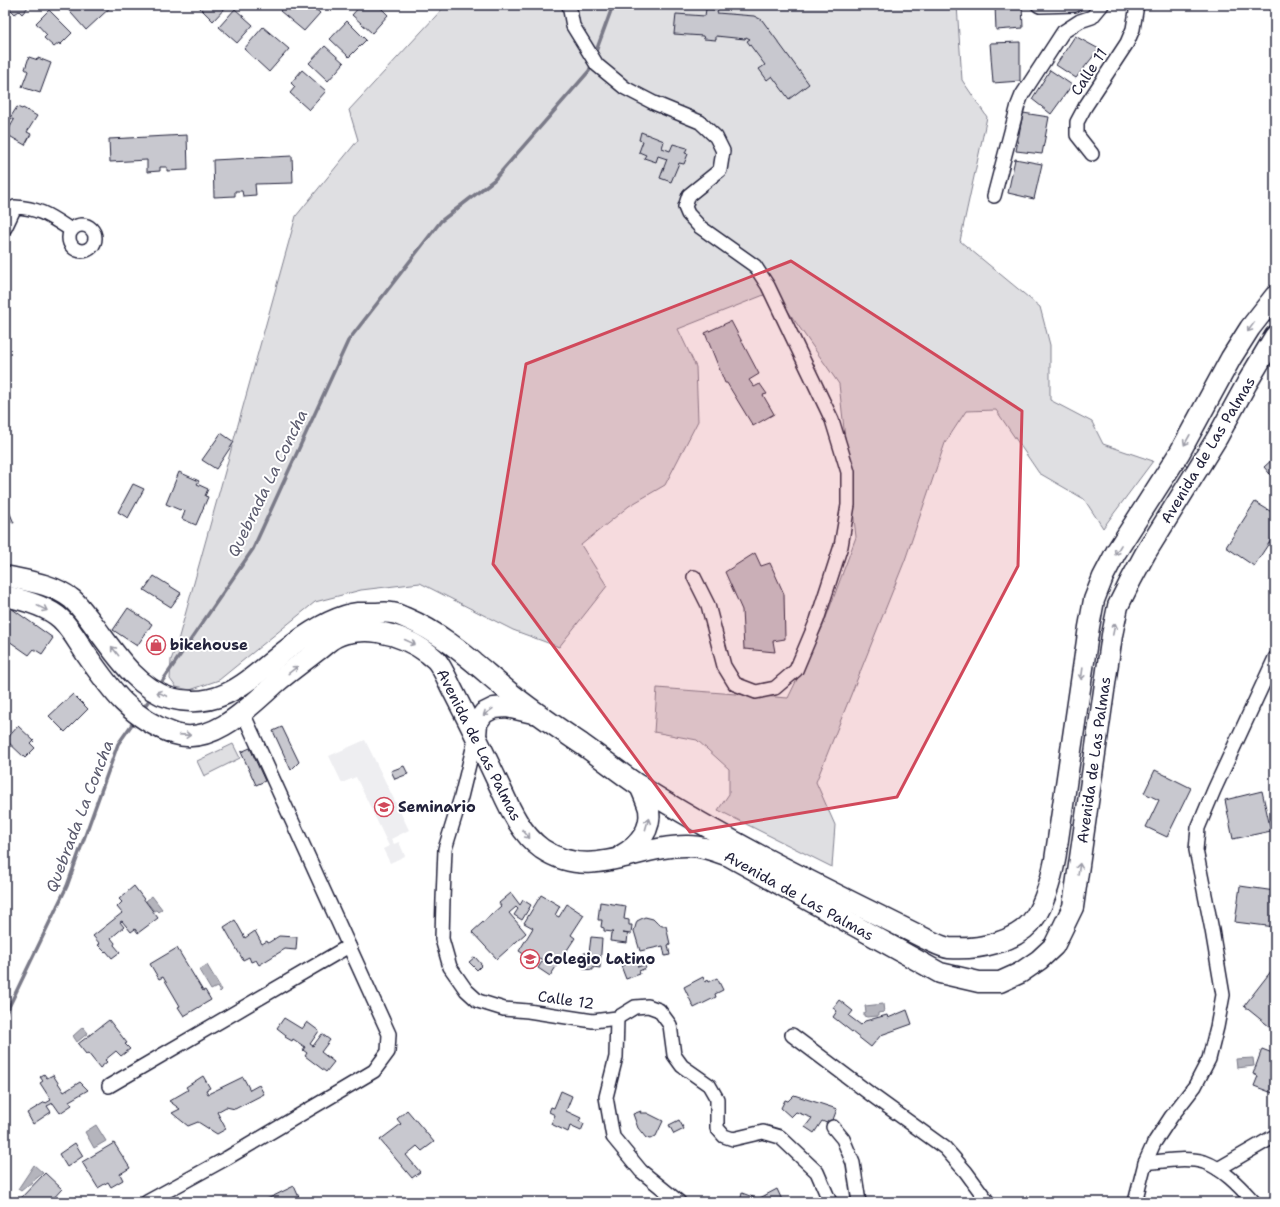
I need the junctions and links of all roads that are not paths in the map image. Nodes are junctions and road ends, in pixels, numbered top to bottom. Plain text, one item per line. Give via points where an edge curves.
1 (569, 5) edge
2 (1038, 5) edge
3 (1075, 5) edge
4 (1102, 5) edge
5 (1137, 5) edge
6 (1092, 154) dead end
7 (994, 196) dead end
8 (5, 228) edge
9 (72, 230) dead end
10 (1275, 296) edge
11 (1275, 336) edge
12 (5, 576) edge
13 (694, 577) dead end
14 (5, 596) edge
15 (1275, 658) edge
16 (243, 713) junction
17 (538, 714) junction
18 (476, 736) junction
19 (640, 786) junction
20 (612, 861) junction
21 (349, 946) junction
22 (617, 1018) junction
23 (792, 1035) dead end
24 (109, 1086) dead end
25 (833, 1127) dead end
26 (1275, 1136) edge
27 (1146, 1163) junction
28 (1218, 1169) junction
29 (147, 1202) edge
30 (679, 1202) edge
31 (830, 1202) edge
32 (859, 1202) edge
33 (988, 1202) edge
34 (1135, 1202) edge
35 (1254, 1202) edge

1 - 13 street via 573,26 597,65 625,88 700,122 716,138 723,151 720,170 689,195 686,207 688,214 700,226 755,266 768,286 832,420 848,472 848,504 841,546 817,620 796,670 775,688 756,692 735,684 724,666 708,605
2 - 3 street
4 - 7 street via 1092,17 1063,32 1022,95
5 - 6 street, Calle 11 via 1134,29 1127,43 1077,122 1077,136
8 - 9 street via 15,207 42,212
10 -> 19 main road, Avenida de Las Palmas via 1238,346 1180,452 1116,552 1103,577 1094,600 1089,627 1049,888 1034,919 1022,930 1006,940 988,945 947,948 751,851
20 -> 11 main road, Avenida de Las Palmas via 656,848 687,846 716,851 940,973 979,982 1000,982 1039,960 1054,946 1073,907 1118,606 1145,554 1217,438
17 -> 12 main road, Avenida de Las Palmas via 442,637 393,613 358,613 339,618 316,629 293,644 242,686 227,694 199,701 167,697 140,681 81,607 70,598 44,584
14 -> 16 main road, Avenida de Las Palmas via 41,607 60,618 117,696 131,710 162,729 181,736 197,736 215,730
15 - 27 street via 1198,828 1196,850 1222,995 1209,1059 1195,1086 1154,1143
16 -> 18 main road, Avenida de Las Palmas via 336,637 376,632 398,636 416,645 436,660
16 - 21 street
17 -> 18 main road via 507,707 494,708 484,713 477,723
17 - 19 main road, Avenida de Las Palmas
18 -> 20 main road, Avenida de Las Palmas via 510,809 521,828 540,848 559,858 591,863
18 - 22 street, Calle 12 via 445,849 442,939 450,967 466,990 484,1003 504,1009 594,1021
20 -> 19 main road via 630,850 642,838 650,822
21 - 24 street
21 - 29 street via 389,1034 388,1052 374,1071
22 - 30 street via 616,1056 606,1097 613,1137 641,1171
22 - 31 street, Calle 12 via 635,1007 648,1006 659,1010 670,1025 674,1055 682,1066 709,1085 717,1099 717,1128 724,1136 733,1138 763,1132 780,1137 817,1172
23 - 33 street via 945,1148
25 - 32 street via 843,1139 853,1163
26 - 28 street
27 - 28 street via 1189,1160 1203,1162
27 - 34 street
28 - 35 street

